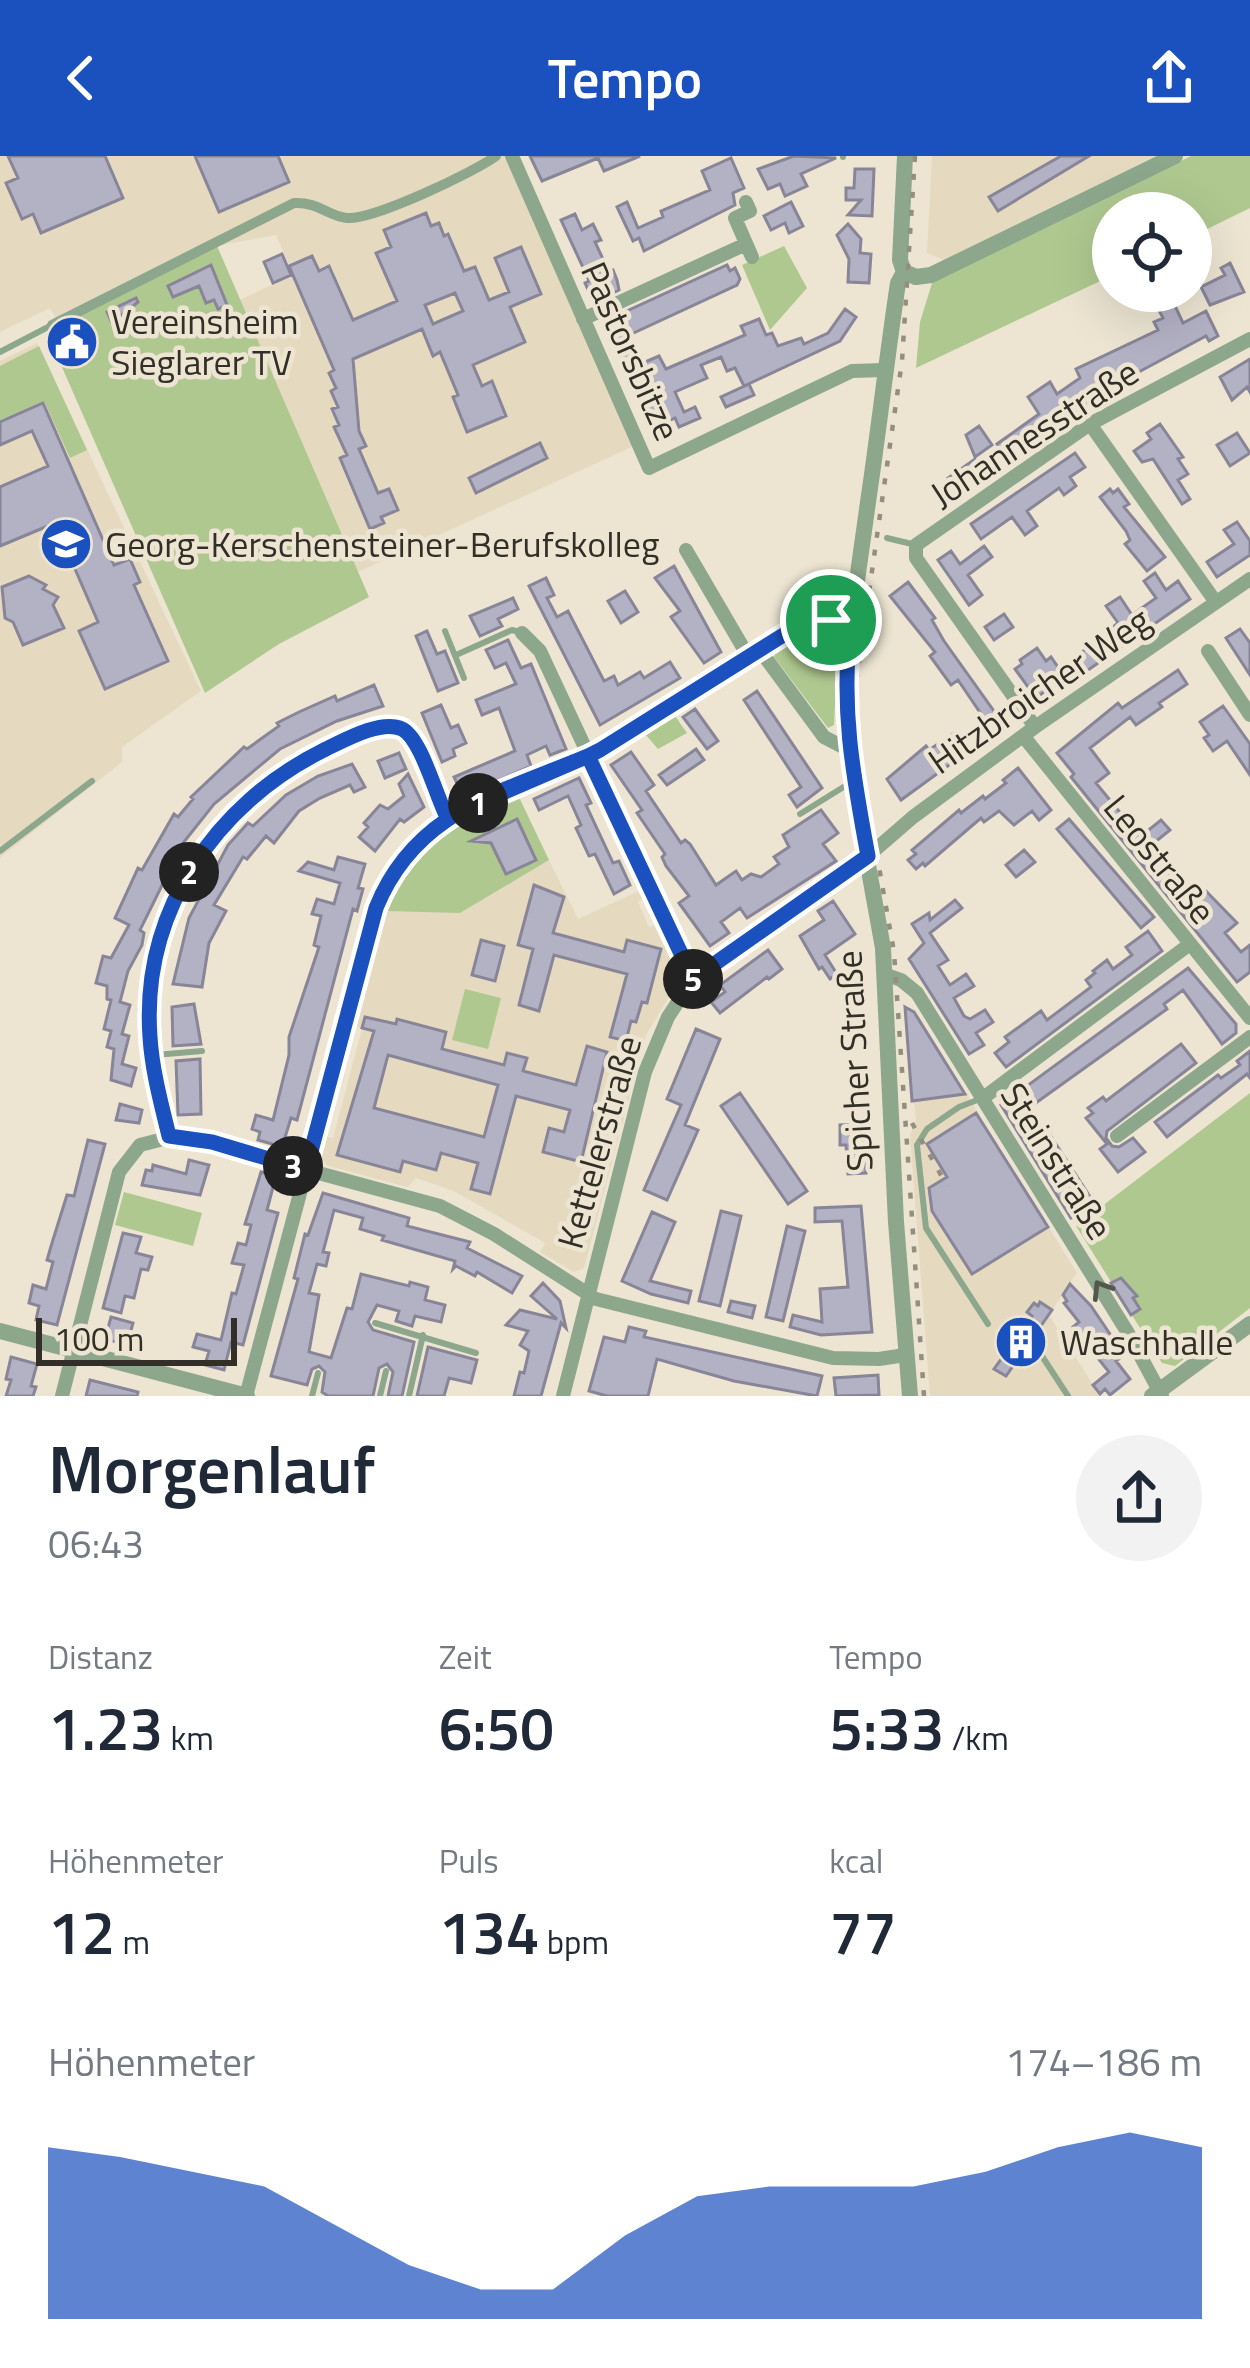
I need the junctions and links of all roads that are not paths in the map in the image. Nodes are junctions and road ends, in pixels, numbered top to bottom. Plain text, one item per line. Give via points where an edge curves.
1 (496, 156) edge
2 (512, 156) edge
3 (905, 156) edge
4 (1175, 156) edge
5 (746, 202) dead end
6 (904, 272) junction
7 (583, 319) junction
8 (52, 325) joint
9 (1250, 340) edge
10 (0, 352) edge
11 (884, 370) junction
12 (1090, 424) junction
13 (887, 538) dead end
14 (916, 545) junction
15 (686, 550) dead end
16 (1250, 578) edge
17 (1215, 602) junction
18 (851, 623) junction
19 (445, 631) dead end
20 (522, 632) joint
21 (1208, 651) dead end
22 (754, 653) junction
23 (456, 655) junction
24 (464, 678) dead end
25 (1250, 716) edge
26 (1029, 732) junction
27 (848, 748) junction
28 (588, 756) junction
29 (92, 782) dead end
30 (854, 782) junction
31 (800, 814) dead end
32 (447, 817) junction
33 (0, 850) edge
34 (868, 856) junction
35 (1190, 944) junction
36 (884, 974) junction
37 (693, 979) junction
38 (1250, 1018) edge
39 (1250, 1037) edge
40 (202, 1051) dead end
41 (152, 1055) junction
42 (983, 1098) junction
43 (169, 1136) junction
44 (1117, 1136) dead end
45 (306, 1170) junction
46 (587, 1292) junction
47 (375, 1323) dead end
48 (988, 1324) dead end
49 (1250, 1324) edge
50 (0, 1331) edge
51 (423, 1335) junction
52 (1038, 1349) dead end
53 (73, 1350) junction
54 (476, 1353) dead end
55 (905, 1355) junction
56 (386, 1371) dead end
57 (318, 1373) dead end
58 (1158, 1394) edge
59 (62, 1396) edge
60 (247, 1396) edge
61 (312, 1396) edge
62 (380, 1396) edge
63 (409, 1396) edge
64 (562, 1396) edge
65 (910, 1396) edge
66 (1068, 1396) edge

1 - 8 street via 358,218 294,203
2 - 7 street, Pastorsbitze
3 - 6 street, Spicher Straße
4 - 6 street via 932,275
5 - 7 street via 750,212 735,218 749,250
6 - 11 street, Spicher Straße
7 - 11 street, Pastorsbitze via 650,468 852,371
8 - 10 lane
9 - 12 street, Johannesstraße
11 - 18 street, Spicher Straße
12 - 14 street, Johannesstraße
12 - 17 street
13 - 14 lane
14 - 26 street, Leostraße via 916,558
15 - 22 street
16 - 17 street, Hitzbroicher Weg
17 - 26 street, Hitzbroicher Weg
18 - 22 street via 812,619
18 - 27 street, Spicher Straße
19 - 23 lane
20 - 23 lane
20 - 28 street via 540,652
21 - 25 street
22 - 27 street via 824,736
22 - 28 street
23 - 24 lane
26 - 34 street, Hitzbroicher Weg
26 - 35 street, Leostraße
27 - 30 street, Spicher Straße
28 - 32 street
28 - 37 street
29 - 33 lane
30 - 31 lane
30 - 34 street, Spicher Straße
32 - 41 street via 415,742 392,726 336,744 259,790 212,838 172,901 152,974
32 - 45 street via 401,858 376,908
34 - 36 street, Spicher Straße
34 - 37 street, Kettelerstraße
35 - 38 street, Leostraße
35 - 42 street
36 - 42 street, Steinstraße via 917,993
36 - 55 street, Spicher Straße
37 - 46 street, Kettelerstraße via 650,1057
39 - 44 street
40 - 41 lane
41 - 43 street
42 - 48 lane via 927,1129 917,1145 926,1228
58 -> 42 street, Steinstraße
43 - 45 street
43 - 53 street via 140,1145 118,1172
45 - 46 street via 452,1211
45 - 60 street
46 - 55 street via 833,1358
46 - 64 street, Kettelerstraße
47 - 51 lane
49 - 58 street
50 - 53 street
51 - 54 lane
51 - 63 lane
52 - 66 lane
53 - 59 street
53 - 60 street
55 - 65 street, Spicher Straße
56 - 62 lane
57 - 61 lane

